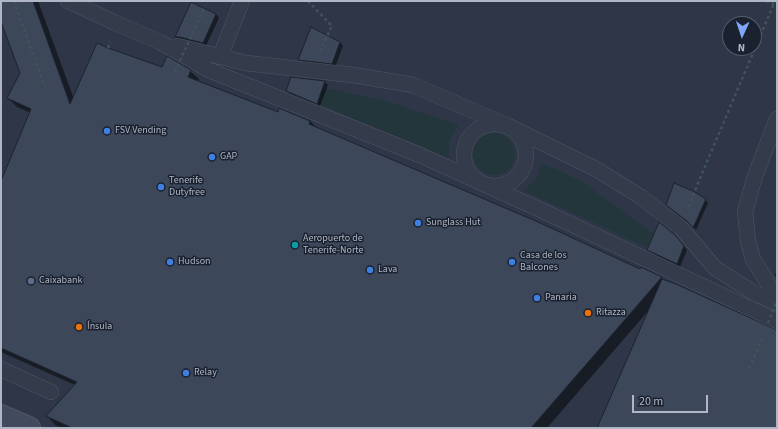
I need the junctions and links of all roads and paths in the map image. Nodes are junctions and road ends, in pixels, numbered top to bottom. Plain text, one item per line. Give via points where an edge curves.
1 (14, 1) edge
2 (68, 1) edge
3 (242, 1) edge
4 (308, 1) edge
5 (766, 1) edge
6 (775, 3) edge
7 (204, 8) dead end
8 (332, 26) dead end
9 (160, 42) junction
10 (220, 57) junction
11 (175, 72) dead end
12 (45, 87) dead end
13 (777, 119) edge
14 (506, 126) junction
15 (698, 183) dead end
16 (484, 184) junction
17 (777, 300) edge
18 (773, 322) edge
19 (757, 351) dead end
20 (749, 368) dead end
21 (1, 369) edge
22 (51, 392) dead end
23 (1, 416) edge
24 (29, 428) edge

1 - 12 path
2 - 9 lane
3 - 10 lane
4 - 8 path
5 - 6 path
6 - 15 path
7 - 11 path, bridge
9 - 10 lane
9 - 16 lane via 209,70 420,155
10 - 14 lane via 246,63 353,75 413,85
13 - 17 lane via 755,176 745,212 752,259
14 - 16 lane via 515,131 522,140 526,150 526,161 515,179 494,186
14 - 16 lane via 486,124 477,128 465,144 463,154 468,172
14 - 17 lane via 596,169 641,197 681,228 714,268 754,293
16 - 18 lane
17 - 18 path, bridge
19 - 20 path
21 - 22 lane
23 - 24 main road

